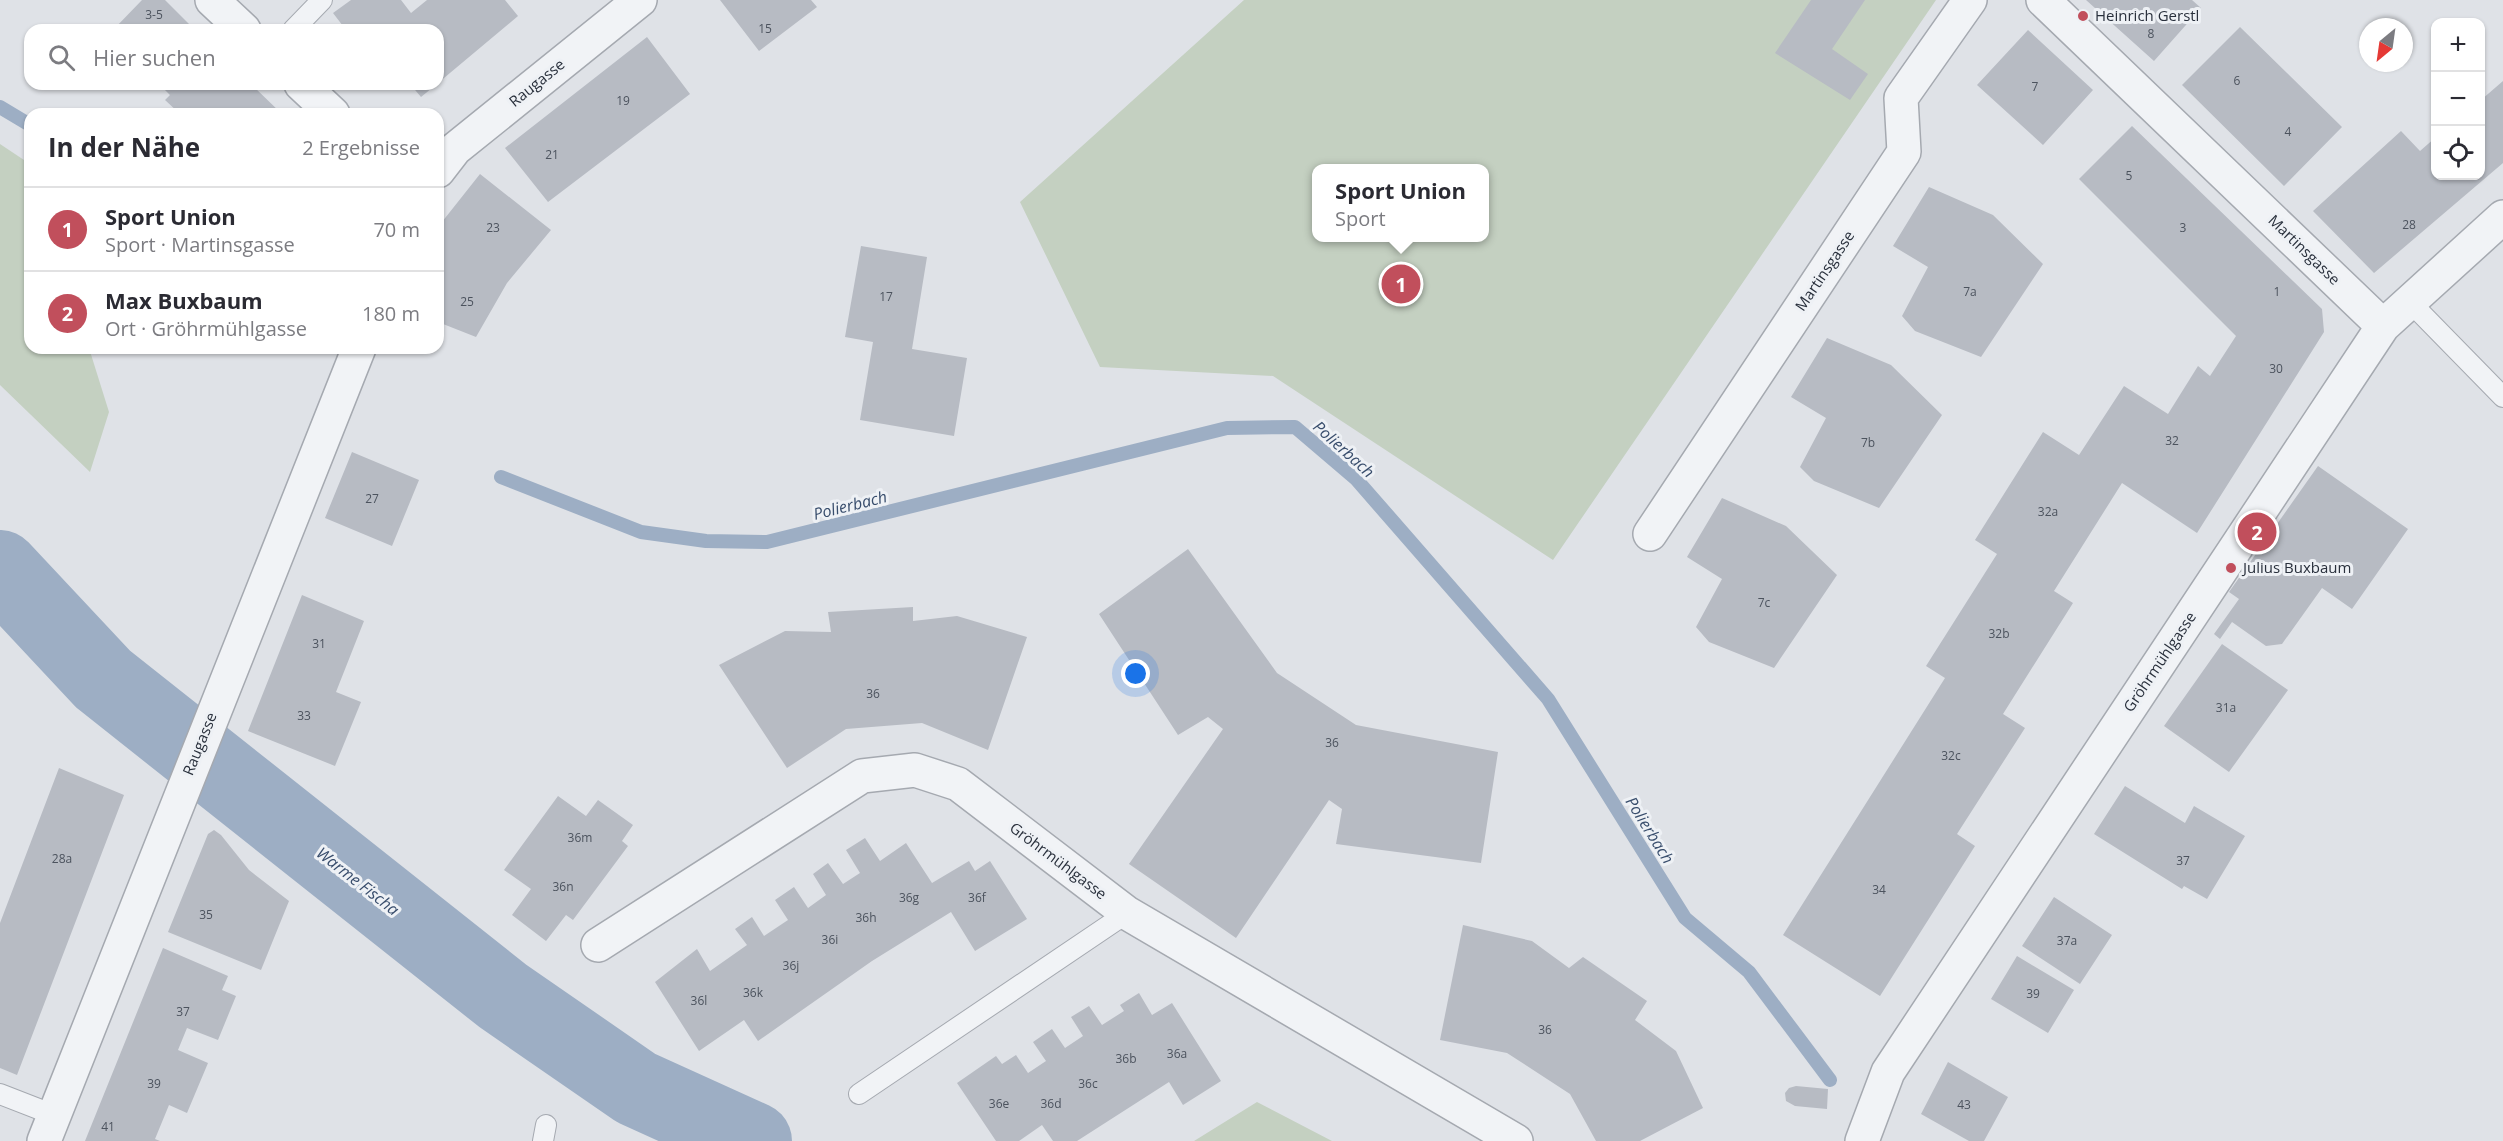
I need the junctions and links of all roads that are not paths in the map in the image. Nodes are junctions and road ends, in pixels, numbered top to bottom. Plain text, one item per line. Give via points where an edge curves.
1 (212, 0) edge
2 (322, 0) edge
3 (640, 0) edge
4 (1970, 0) edge
5 (2043, 0) edge
6 (238, 24) edge
7 (299, 24) edge
8 (307, 90) edge
9 (327, 108) edge
10 (444, 163) edge
11 (2503, 217) edge
12 (2410, 302) junction
13 (2384, 326) junction
14 (357, 354) edge
15 (2503, 397) edge
16 (1650, 534) dead end
17 (1127, 913) junction
18 (598, 945) dead end
19 (0, 1094) edge
20 (859, 1094) dead end
21 (49, 1128) edge
22 (1516, 1141) edge
23 (1862, 1141) edge

1 - 6 street
2 - 7 lane
3 - 10 street, Raugasse via 455,149
4 - 16 street, Martinsgasse via 1901,98 1904,152
5 - 13 street, Martinsgasse
8 - 9 street
11 - 12 street, Gröhrmühlgasse
12 - 13 street, Gröhrmühlgasse
12 - 15 lane
13 - 23 street, Gröhrmühlgasse via 1888,1072
14 - 21 street, Raugasse
17 - 18 street, Gröhrmühlgasse via 957,784 915,770 862,776
17 - 20 lane
17 - 22 street, Gröhrmühlgasse
19 - 21 lane

